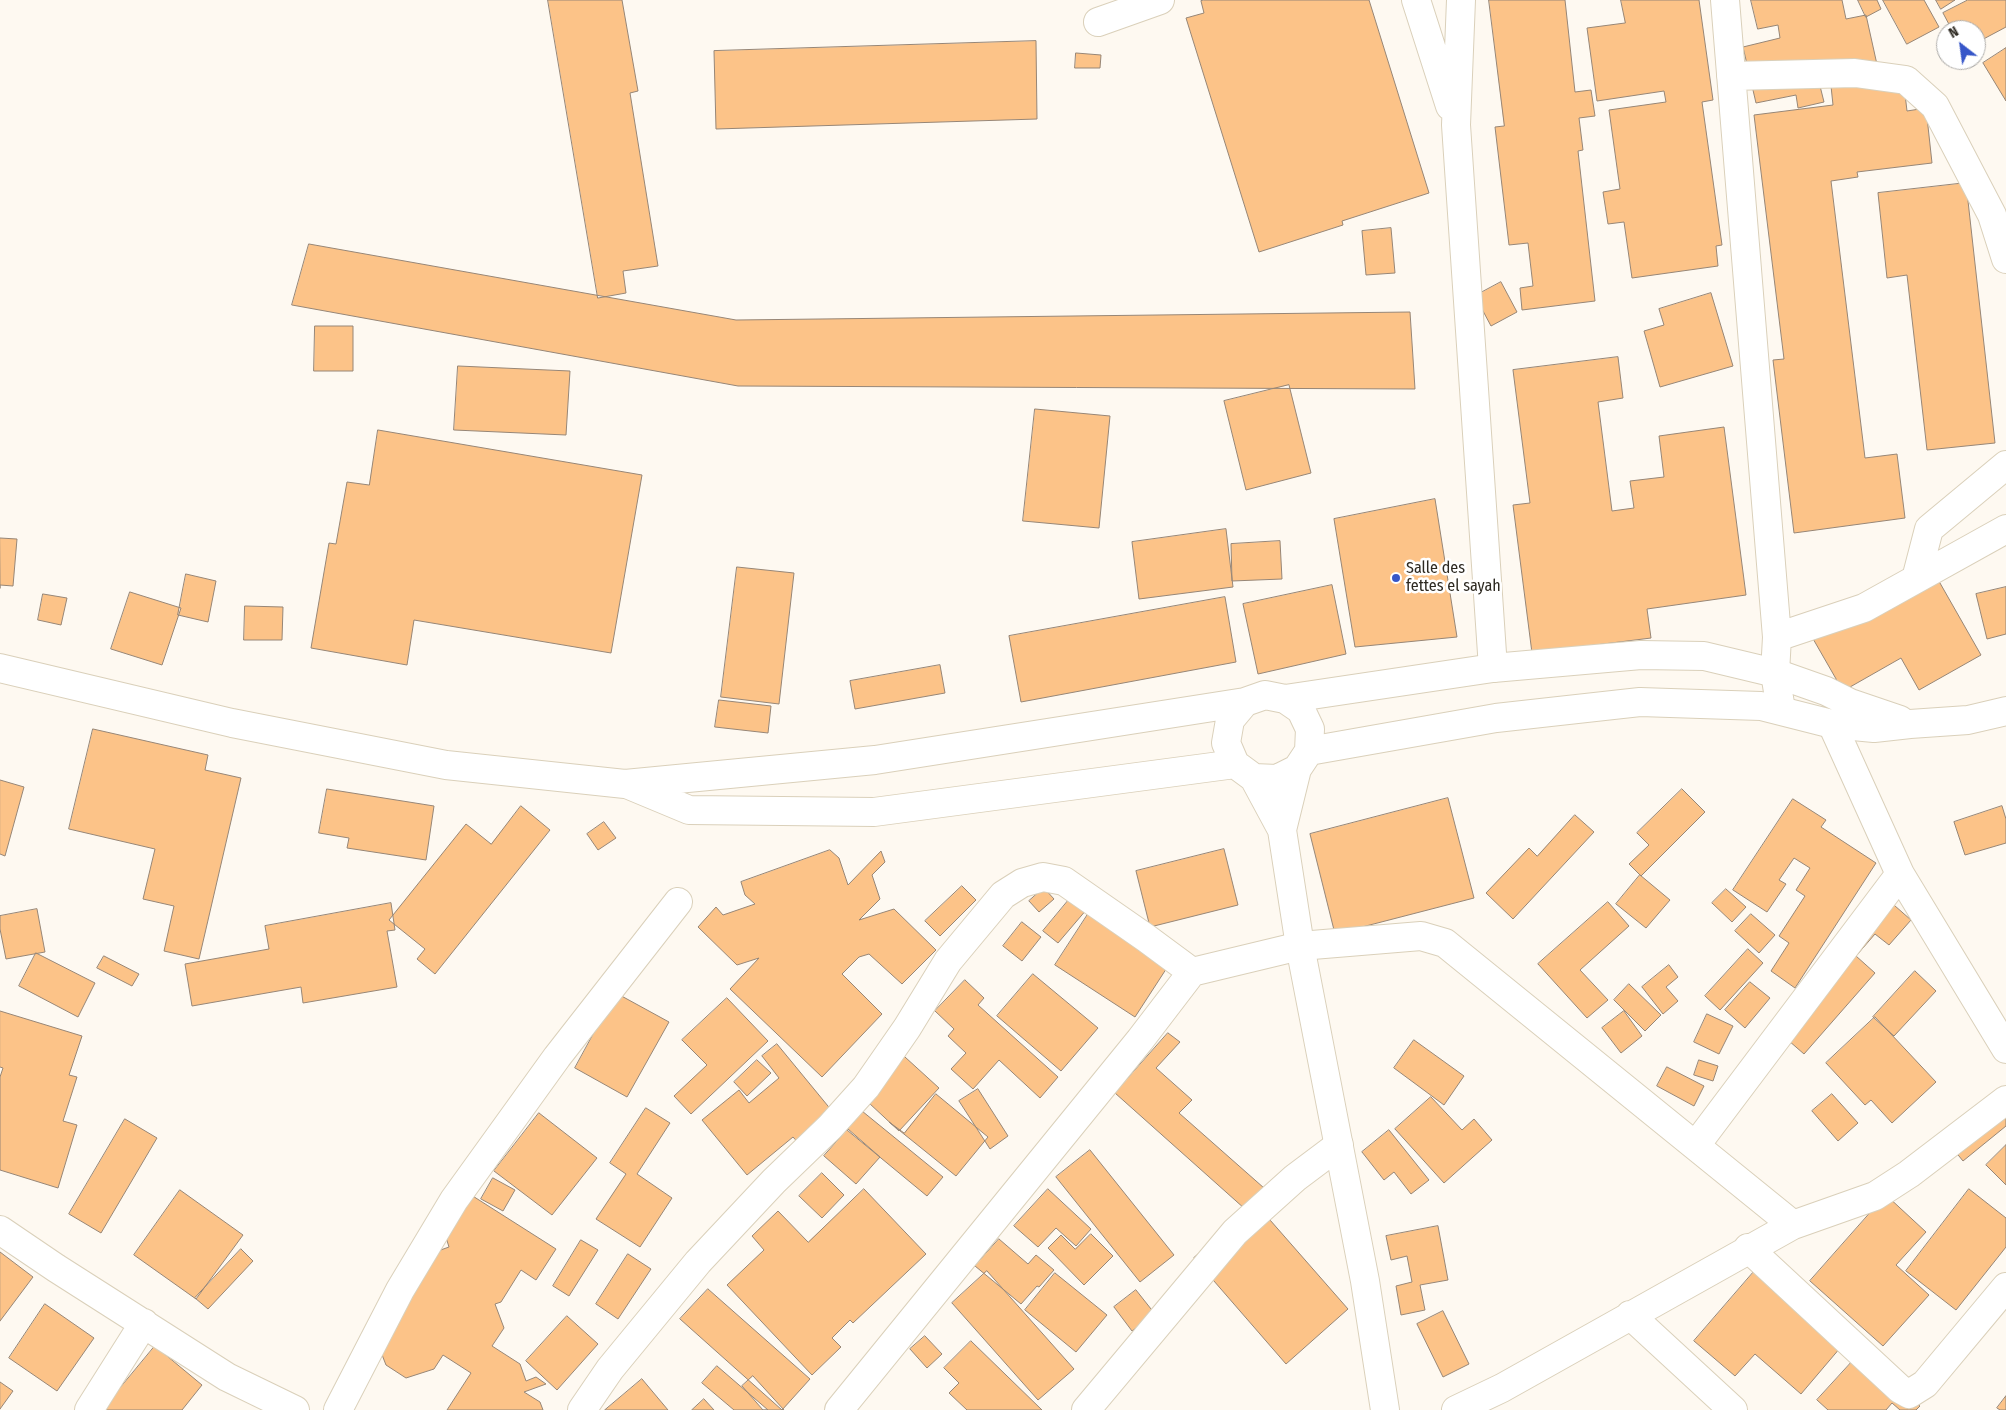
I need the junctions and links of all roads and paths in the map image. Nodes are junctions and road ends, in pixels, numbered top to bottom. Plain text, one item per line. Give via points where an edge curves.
1 (1160, 0) edge
2 (1416, 0) edge
3 (1461, 0) edge
4 (1725, 0) edge
5 (1098, 22) dead end
6 (1731, 76) junction
7 (1456, 125) junction
8 (2006, 259) edge
9 (2006, 465) edge
10 (2006, 529) edge
11 (1916, 579) junction
12 (1777, 638) junction
13 (0, 668) edge
14 (1493, 668) junction
15 (1775, 673) junction
16 (1284, 698) junction
17 (1245, 702) junction
18 (1781, 710) junction
19 (2006, 711) edge
20 (1832, 724) junction
21 (1910, 724) junction
22 (1303, 760) junction
23 (1245, 771) junction
24 (625, 784) junction
25 (1282, 830) junction
26 (1900, 874) junction
27 (678, 902) dead end
28 (1300, 946) junction
29 (1192, 972) junction
30 (2006, 1049) edge
31 (2006, 1100) edge
32 (1339, 1145) junction
33 (1696, 1145) junction
34 (1793, 1225) junction
35 (0, 1230) edge
36 (1748, 1248) junction
37 (2006, 1287) edge
38 (1630, 1315) junction
39 (144, 1323) junction
40 (1915, 1400) edge
41 (89, 1410) edge
42 (295, 1410) edge
43 (338, 1410) edge
44 (582, 1410) edge
45 (839, 1410) edge
46 (1086, 1410) edge
47 (1385, 1410) edge
48 (1456, 1410) edge
49 (1732, 1410) edge

1 - 5 street
2 - 7 street
3 - 7 street
4 - 6 street
6 - 8 street via 1855,73 1906,80 1934,106 1992,215
6 - 12 street
7 - 14 street
9 - 11 street via 1929,529
10 - 11 street
11 - 12 street via 1864,608
12 - 15 street
13 - 24 street via 232,723 446,764
14 - 15 street via 1641,655 1704,656
14 - 16 street
15 - 18 street
15 - 21 street
16 - 17 street via 1264,695
16 - 22 street via 1301,710 1310,729
17 - 23 street via 1230,720 1226,743
17 - 24 street via 875,760
18 - 20 street
18 - 22 street via 1745,705 1640,702 1496,718
19 - 21 street via 1968,720
20 - 21 street via 1874,728
20 - 26 street
22 - 23 street via 1277,779
22 - 25 street
23 - 24 street via 874,812 689,810
23 - 25 street
25 - 28 street
26 - 30 street
26 - 33 street
27 - 43 street via 556,1058 454,1200 400,1290
28 - 29 street
28 - 32 street
28 - 33 street via 1421,936 1445,943
29 - 44 street via 1064,881 1043,877 1022,883 1002,895 948,961 866,1087 698,1262 610,1369
29 - 45 street
31 - 34 street via 1875,1196
32 - 46 street via 1295,1178 1235,1232
32 - 47 street
33 - 34 street
34 - 36 street
35 - 39 street
36 - 38 street
36 - 40 street
37 - 40 street
38 - 48 street via 1502,1388
38 - 49 street
39 - 41 street
39 - 42 street via 227,1377

